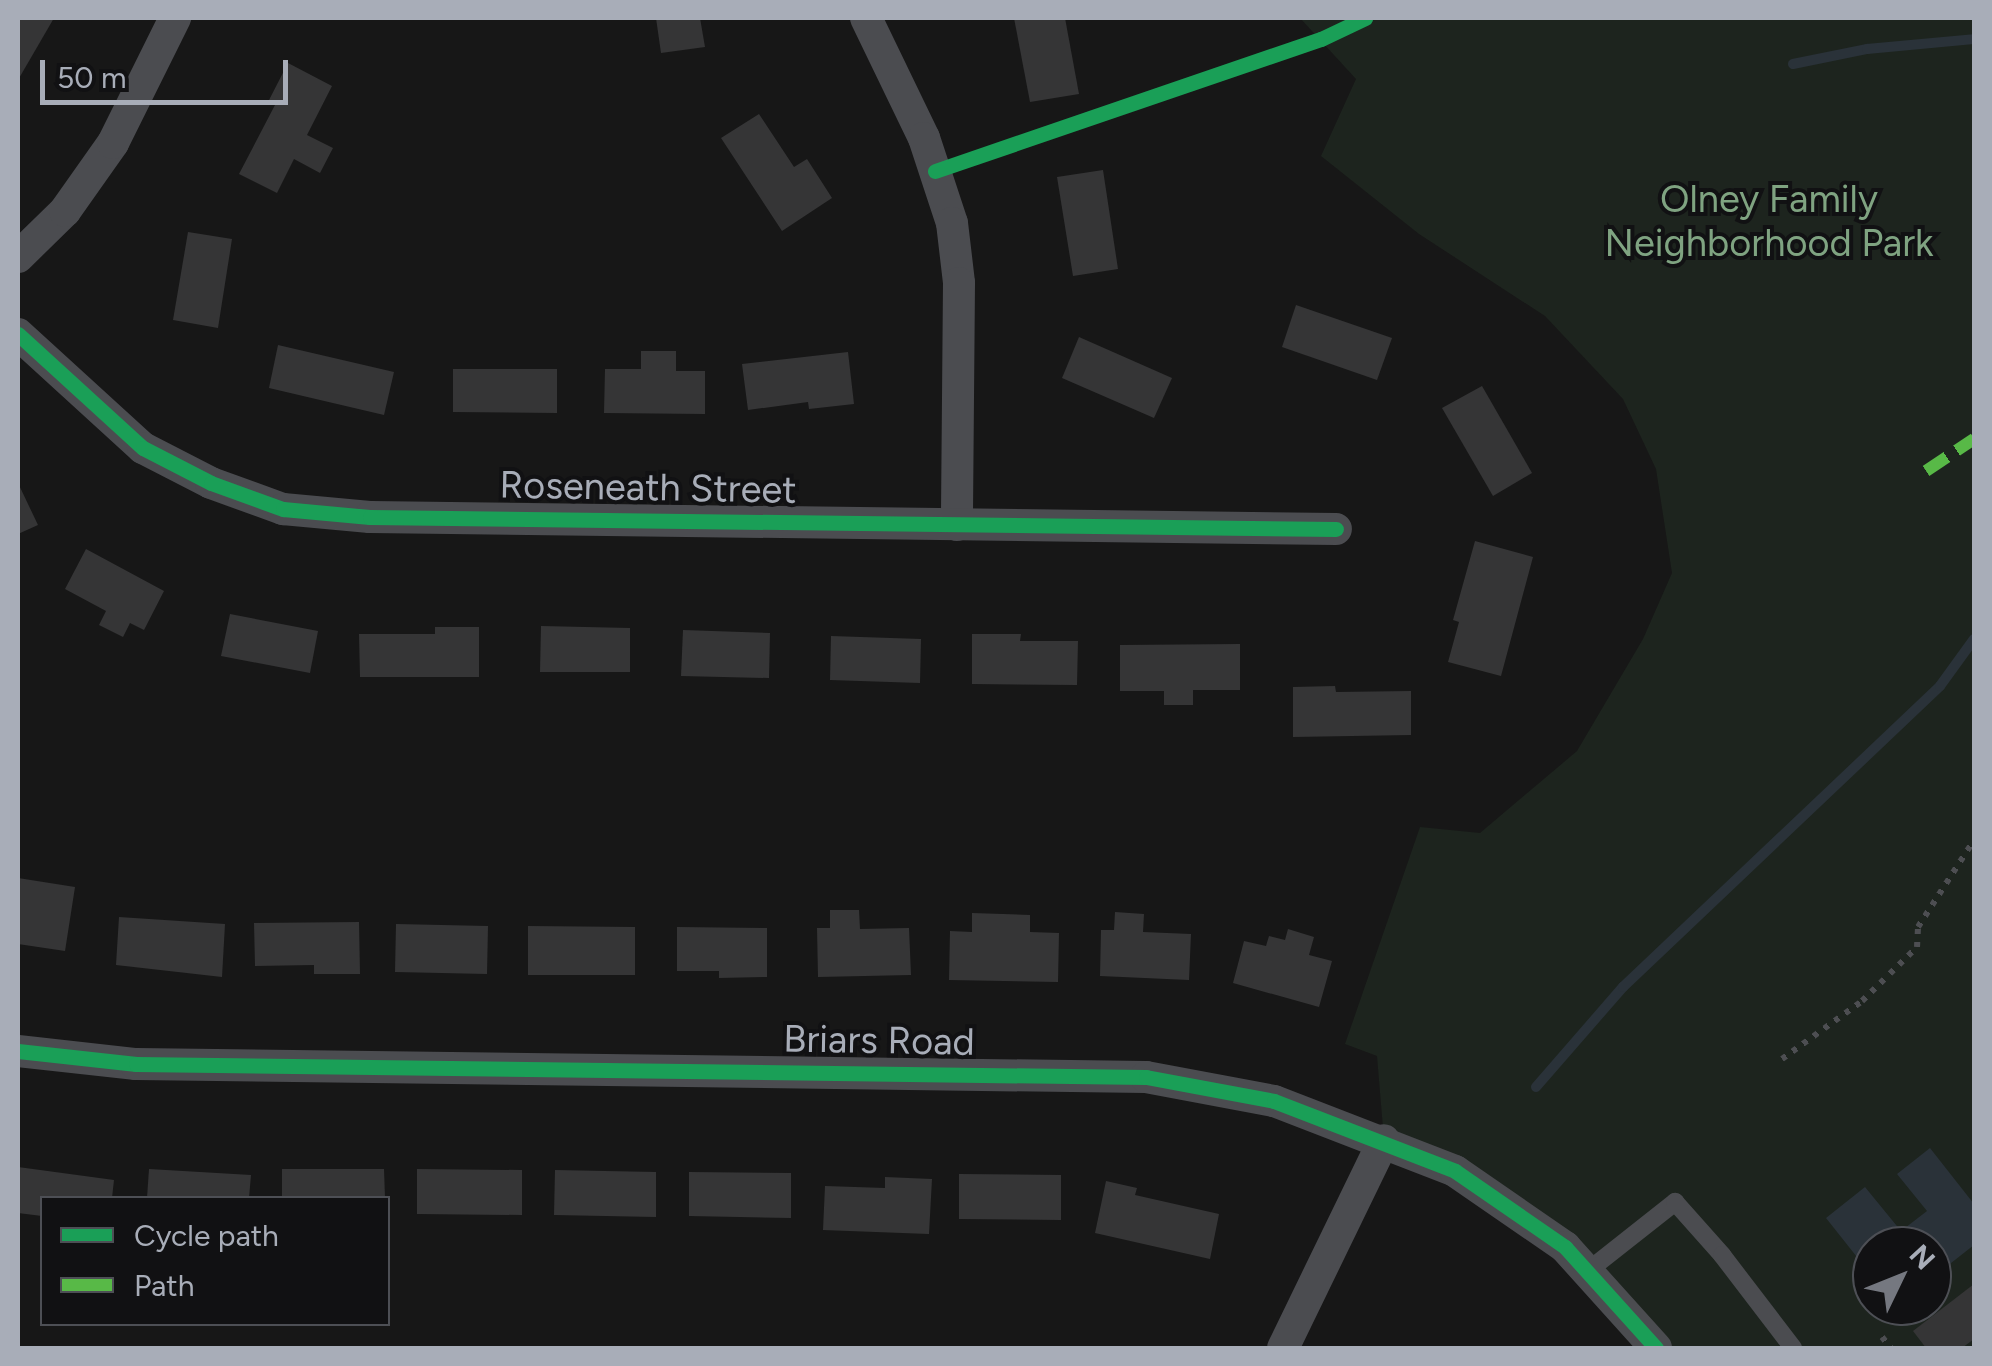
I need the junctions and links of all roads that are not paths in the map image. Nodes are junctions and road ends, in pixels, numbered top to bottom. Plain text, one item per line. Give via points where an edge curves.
1 (175, 18) edge
2 (866, 18) edge
3 (18, 257) edge
4 (18, 334) edge
5 (957, 525) junction
6 (1336, 529) dead end
7 (18, 1051) edge
8 (1384, 1140) junction
9 (1588, 1270) junction
10 (1283, 1348) edge
11 (1656, 1348) edge
12 (1793, 1348) edge

1 - 3 street via 113,143 65,211
2 - 5 street via 924,138 952,223 960,283
4 - 5 street, Roseneath Street via 143,448 210,484 283,509 370,517
5 - 6 street, Roseneath Street
7 - 8 street, Briars Road via 136,1064 1146,1077 1274,1101
8 - 9 street, Briars Road via 1455,1171
8 - 10 street
9 - 11 street, Briars Road
9 - 12 lane via 1675,1202

